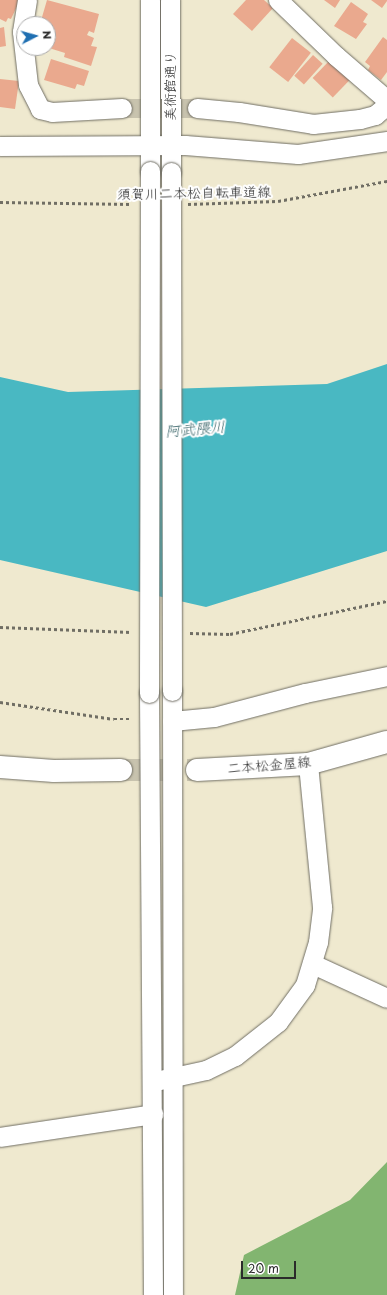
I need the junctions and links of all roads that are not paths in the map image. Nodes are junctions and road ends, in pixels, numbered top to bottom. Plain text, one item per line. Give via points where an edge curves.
1 (28, 0) edge
2 (150, 0) edge
3 (170, 0) edge
4 (278, 0) edge
5 (387, 100) edge
6 (387, 105) edge
7 (122, 108) tunnel mouth
8 (197, 108) tunnel mouth
9 (387, 141) edge
10 (150, 145) junction
11 (170, 145) junction
12 (0, 146) edge
13 (387, 676) edge
14 (172, 721) junction
15 (387, 742) edge
16 (308, 764) junction
17 (0, 767) edge
18 (121, 770) tunnel mouth
19 (197, 770) tunnel mouth
20 (314, 964) junction
21 (387, 998) edge
22 (172, 1078) junction
23 (153, 1081) junction
24 (153, 1114) junction
25 (0, 1136) edge
26 (153, 1295) edge
27 (172, 1295) edge

1 - 7 street via 24,10 22,39 28,85 40,109 52,112
2 - 10 street, 美術館通り
3 - 11 street, 美術館通り
4 - 5 street via 336,56
6 - 8 street via 375,115 360,119 313,124
9 - 11 street via 298,154
10 - 11 street
10 - 12 street
10 - 23 street, 美術館通り, bridge via 148,719
11 - 14 street, 美術館通り, bridge
13 - 14 street via 214,716
14 - 22 street, 美術館通り
15 - 16 main road, 二本松金屋線
16 - 19 main road, 二本松金屋線
16 - 20 street via 322,906
17 - 18 main road via 54,771
20 - 21 street
20 - 22 street via 306,985 278,1022 249,1046 219,1066
22 - 23 street
22 - 27 street, 美術館通り
23 - 24 street, 美術館通り
24 - 25 street
24 - 26 street, 美術館通り

